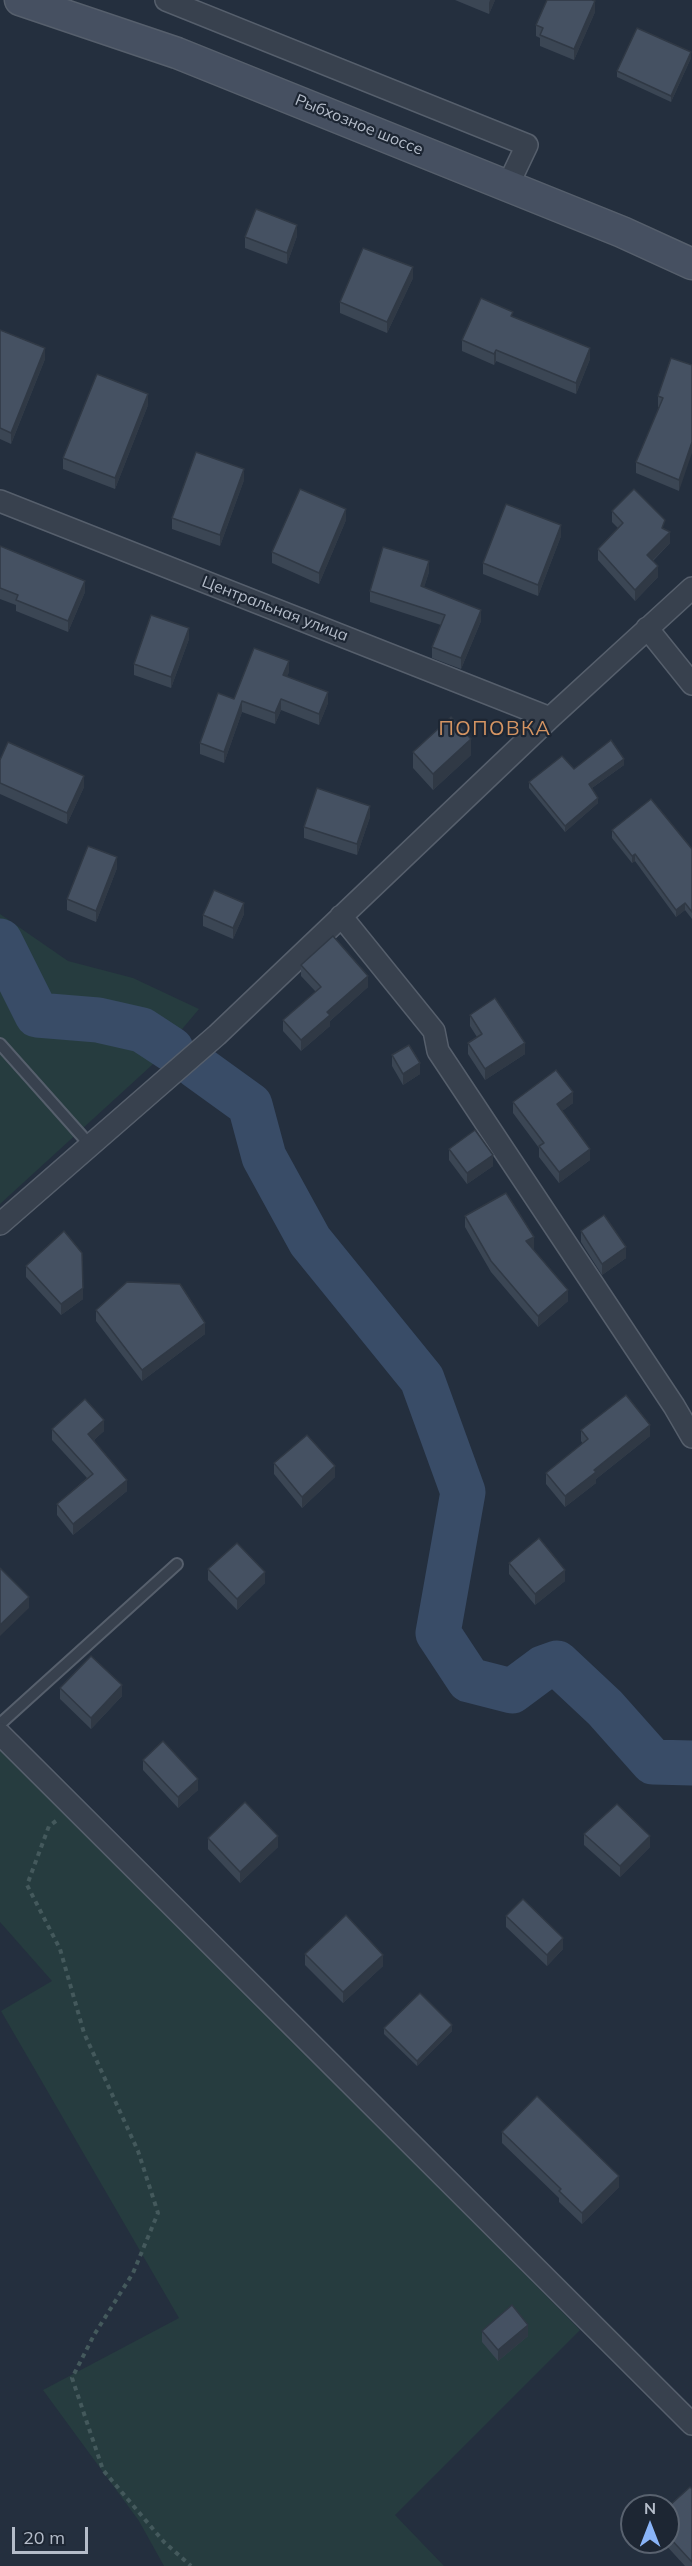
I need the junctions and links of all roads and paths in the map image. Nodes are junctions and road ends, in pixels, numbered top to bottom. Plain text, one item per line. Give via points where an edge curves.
1 (20, 0) edge
2 (166, 0) edge
3 (508, 185) junction
4 (692, 264) edge
5 (0, 501) edge
6 (692, 588) edge
7 (647, 628) junction
8 (692, 684) edge
9 (550, 718) junction
10 (341, 916) junction
11 (0, 1044) edge
12 (90, 1145) junction
13 (0, 1224) edge
14 (692, 1437) edge
15 (177, 1564) dead end
16 (0, 1724) edge
17 (0, 1734) edge
18 (73, 1807) junction
19 (692, 2424) edge
20 (191, 2566) edge

1 - 3 street, Рыбхозное шоссе via 177,53
2 - 3 street via 527,145
3 - 4 street, Рыбхозное шоссе
5 - 9 street, Центральная улица
6 - 7 street
7 - 8 street
7 - 9 street
9 - 10 street
10 - 12 street via 217,1035
10 - 14 street via 434,1031 438,1051
11 - 12 lane
12 - 13 street
15 - 16 lane
17 - 18 street
18 - 19 street
18 - 20 path via 49,1826 27,1885 60,1949 84,2033 138,2151 158,2213 134,2273 72,2378 103,2470 164,2542

